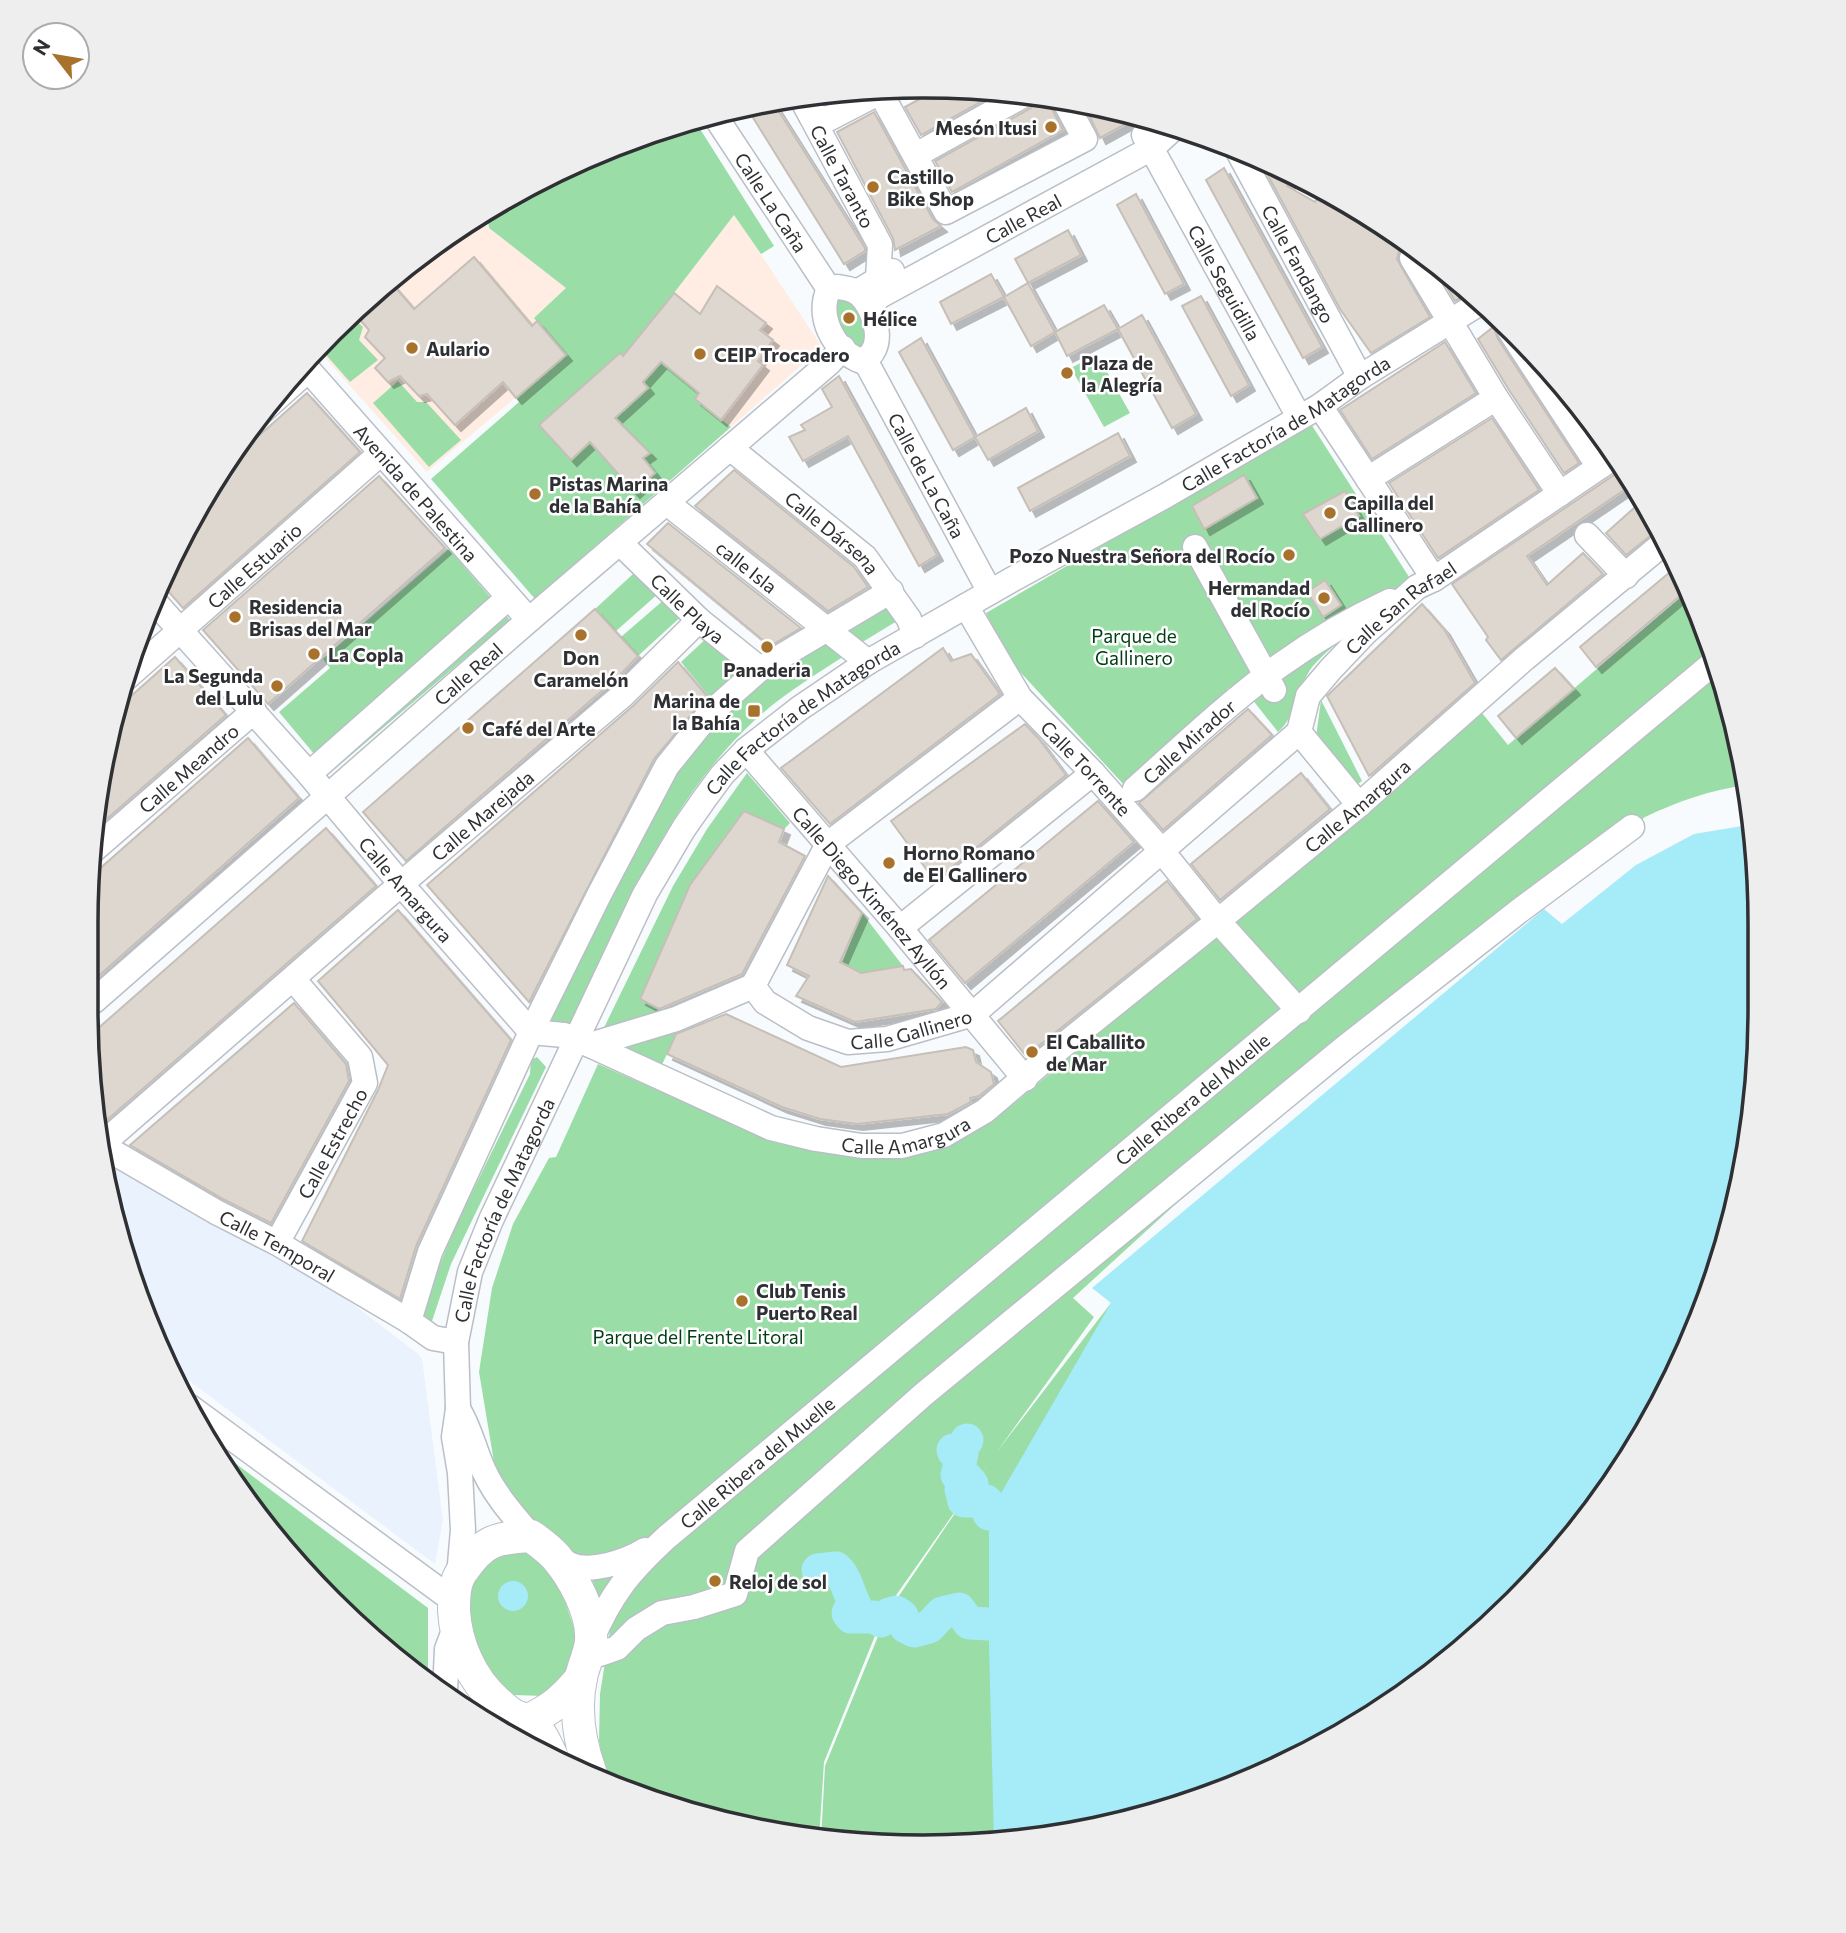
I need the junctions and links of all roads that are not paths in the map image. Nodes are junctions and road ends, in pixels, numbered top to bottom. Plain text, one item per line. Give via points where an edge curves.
1 (886, 99) edge
2 (839, 103) edge
3 (1010, 103) edge
4 (813, 110) edge
5 (1070, 112) edge
6 (720, 124) edge
7 (1151, 134) edge
8 (916, 155) junction
9 (1245, 164) edge
10 (1413, 260) edge
11 (878, 279) junction
12 (829, 289) junction
13 (864, 300) junction
14 (1472, 308) edge
15 (1451, 320) junction
16 (843, 348) junction
17 (865, 360) junction
18 (310, 372) edge
19 (1360, 377) junction
20 (1496, 398) junction
21 (1310, 411) junction
22 (1577, 420) edge
23 (1591, 440) edge
24 (730, 448) junction
25 (381, 453) junction
26 (1607, 462) edge
27 (1368, 479) junction
28 (1560, 495) junction
29 (667, 503) junction
30 (1587, 535) dead end
31 (620, 543) junction
32 (1195, 547) dead end
33 (1658, 548) edge
34 (1626, 576) junction
35 (1425, 583) junction
36 (891, 591) junction
37 (990, 592) junction
38 (508, 598) junction
39 (966, 606) junction
40 (160, 608) edge
41 (529, 620) junction
42 (699, 620) junction
43 (825, 628) junction
44 (180, 631) junction
45 (915, 636) junction
46 (867, 662) junction
47 (139, 666) edge
48 (1707, 668) edge
49 (760, 669) junction
50 (1285, 689) junction
51 (1020, 698) junction
52 (254, 711) junction
53 (1299, 732) junction
54 (746, 750) junction
55 (1093, 773) junction
56 (309, 774) junction
57 (1135, 789) dead end
58 (329, 797) junction
59 (1359, 805) junction
60 (1632, 827) dead end
61 (102, 842) edge
62 (828, 844) junction
63 (1161, 850) junction
64 (401, 884) junction
65 (1219, 921) junction
66 (900, 928) junction
67 (293, 979) junction
68 (753, 986) junction
69 (98, 998) edge
70 (1299, 1011) junction
71 (973, 1014) junction
72 (531, 1031) junction
73 (583, 1042) junction
74 (1025, 1079) junction
75 (108, 1139) edge
76 (111, 1151) edge
77 (277, 1243) junction
78 (409, 1321) junction
79 (456, 1342) junction
80 (458, 1409) junction
81 (208, 1420) edge
82 (667, 1537) junction
83 (543, 1545) junction
84 (456, 1602) junction
85 (596, 1648) junction
86 (581, 1678) junction
87 (445, 1682) edge
88 (514, 1722) edge
89 (546, 1743) edge
90 (587, 1763) edge

1 - 8 street, Calle Real
2 - 4 street
3 - 8 street
4 - 11 street, Calle Taranto via 880,245
5 - 8 street, Calle Real via 1085,139 946,212
6 - 12 street, Calle La Caña
7 - 11 street, Calle Real
7 - 13 street, Calle Real via 878,297
7 - 21 street, Calle Seguidilla
9 - 19 street, Calle Fandango
10 - 15 street
11 - 13 street, Calle Real
12 - 13 street via 837,287
12 - 16 street via 823,301 825,321
13 - 17 street via 875,322 876,345
14 - 15 street, Calle Factoría de Matagorda
15 - 19 street, Calle Factoría de Matagorda
15 - 20 street
16 - 17 street via 855,359
16 - 24 street, Calle Real
17 - 37 street, Calle de La Caña
18 - 25 street, Avenida de Palestina
19 - 21 street, Calle Factoría de Matagorda
20 - 27 street
20 - 28 street
21 - 27 street, Calle Seguidilla
21 - 37 street, Calle Factoría de Matagorda
22 - 23 street
24 - 29 street, Calle Real
24 - 36 street, Calle Dársena via 865,557
25 - 38 street, Avenida de Palestina
25 - 44 street, Calle Estuario
26 - 28 street, Calle San Rafael
27 - 35 street, Calle Seguidilla
28 - 35 street, Calle San Rafael
29 - 31 street, Calle Real
29 - 43 street, calle Isla
30 - 34 street
31 - 41 street, Calle Real
31 - 42 street, Calle Playa
32 - 50 street
33 - 34 street, Calle Amargura
34 - 59 street, Calle Amargura
35 - 50 street, Calle San Rafael via 1365,633
35 - 50 street via 1352,619
36 - 43 street
36 - 45 street, Calle Dársena
37 - 39 street, Calle Factoría de Matagorda
38 - 41 street, Avenida de Palestina
38 - 56 street
39 - 45 street, Calle Factoría de Matagorda
39 - 51 street, Calle Torrente
40 - 44 street, Calle Amargura
41 - 58 street, Calle Real
42 - 49 street, Calle Playa
42 - 64 street, Calle Marejada via 624,694
43 - 46 street, calle Isla
43 - 49 street
44 - 47 street, Calle Estuario
44 - 52 street, Calle Amargura
45 - 46 street, Calle Factoría de Matagorda
46 - 54 street, Calle Factoría de Matagorda
48 - 70 street, Calle Ribera del Muelle
49 - 72 street via 709,714 667,766
50 - 53 street, Calle San Rafael
50 - 57 street, Calle Mirador via 1241,695
51 - 55 street, Calle Torrente
51 - 62 street
52 - 56 street, Calle Amargura
52 - 61 street, Calle Meandro
53 - 59 street
53 - 63 street, Calle Gallinero
54 - 62 street, Calle Diego Ximénez Ayllón
54 - 73 street, Calle Factoría de Matagorda via 684,828 645,894
55 - 63 street, Calle Torrente
55 - 66 street
56 - 58 street, Calle Amargura
58 - 64 street, Calle Amargura
58 - 69 street, Calle Real
59 - 65 street, Calle Amargura
60 - 85 street via 1342,1049 925,1394 747,1550 735,1594 662,1613 617,1648
62 - 66 street, Calle Diego Ximénez Ayllón
62 - 68 street
63 - 65 street, Calle Torrente
63 - 71 street, Calle Gallinero
64 - 67 street, Calle Marejada
64 - 72 street, Calle Amargura
65 - 70 street, Calle Torrente
65 - 74 street, Calle Amargura
66 - 71 street, Calle Diego Ximénez Ayllón
67 - 75 street, Calle Marejada
67 - 77 street, Calle Estrecho via 360,1056 365,1083
68 - 71 street, Calle Gallinero via 765,1002 808,1028 848,1042 887,1038
68 - 73 street via 676,1019
70 - 82 street, Calle Ribera del Muelle
71 - 74 street, Calle Diego Ximénez Ayllón
72 - 73 street, Calle Amargura
72 - 78 street via 430,1252
73 - 74 street, Calle Amargura via 771,1128 862,1146 902,1146 944,1135 985,1111
73 - 79 street, Calle Factoría de Matagorda via 491,1220 470,1272
76 - 77 street, Calle Temporal
77 - 78 street, Calle Temporal
78 - 79 street, Calle Temporal via 433,1338
79 - 80 street, Calle Factoría de Matagorda
80 - 83 street via 492,1487
80 - 84 street, Calle Factoría de Matagorda via 454,1437 463,1530
81 - 84 street
82 - 83 street via 627,1561 582,1567 570,1565
82 - 85 street via 617,1589 603,1612
83 - 84 main road via 503,1538 481,1547
83 - 85 main road via 574,1584
84 - 87 street, Calle Factoría de Matagorda
84 - 88 main road via 465,1658
85 - 86 main road
86 - 88 main road via 555,1706
86 - 90 main road via 579,1724
88 - 89 main road

